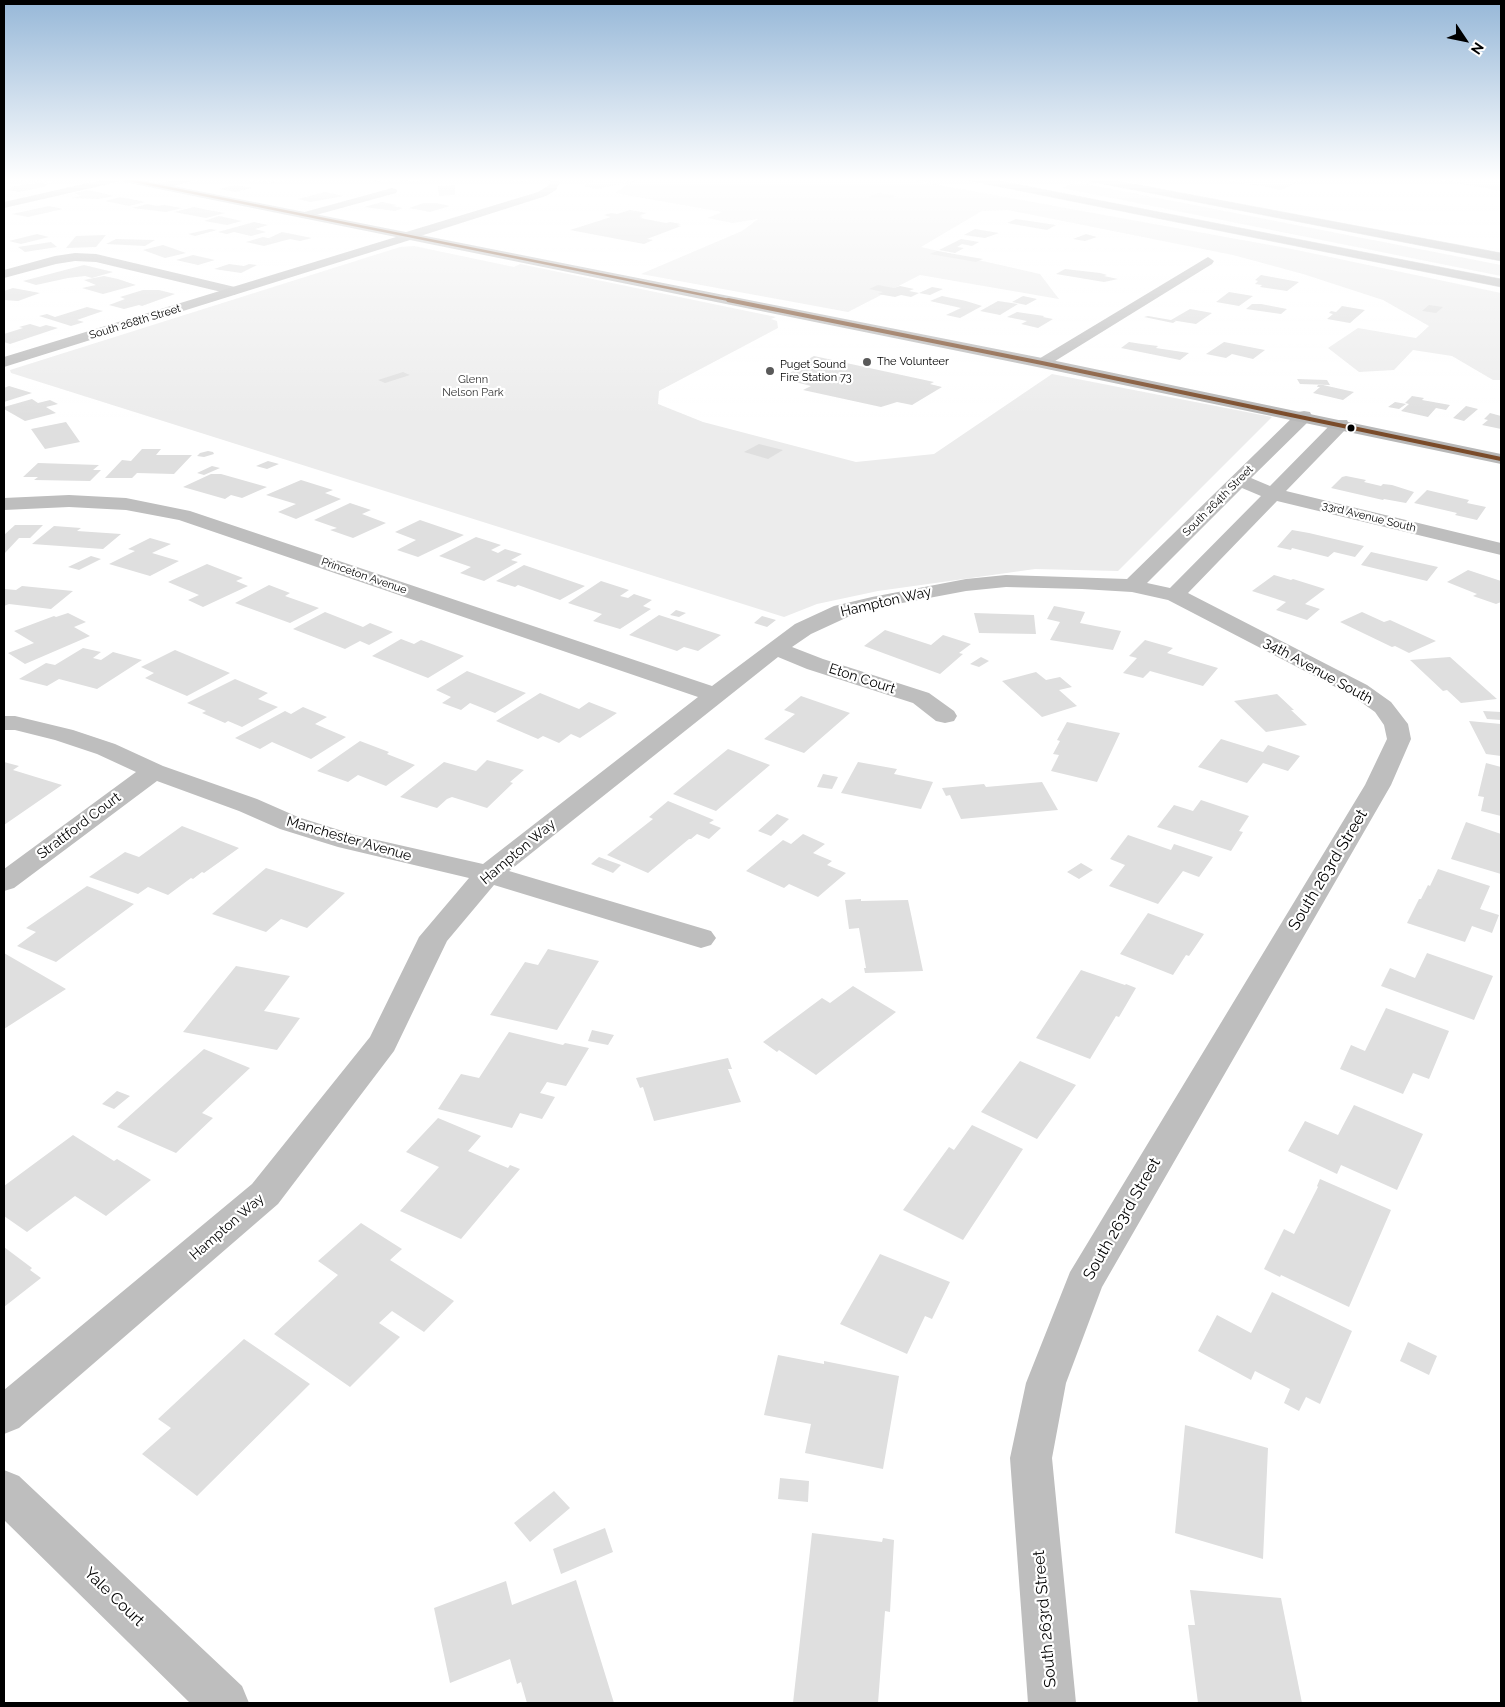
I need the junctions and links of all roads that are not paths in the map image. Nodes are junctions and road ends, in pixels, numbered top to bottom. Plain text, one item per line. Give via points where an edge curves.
1 (72, 258) edge
2 (81, 258) edge
3 (341, 258) edge
4 (512, 258) edge
5 (1374, 258) edge
6 (1208, 261) dead end
7 (4, 274) edge
8 (1501, 283) edge
9 (234, 291) junction
10 (4, 362) edge
11 (1042, 363) junction
12 (1304, 416) junction
13 (1341, 424) junction
14 (1501, 458) edge
15 (1239, 480) junction
16 (1273, 494) junction
17 (4, 504) edge
18 (1501, 549) edge
19 (1132, 586) junction
20 (1175, 595) junction
21 (776, 648) junction
22 (715, 695) junction
23 (945, 716) dead end
24 (4, 723) edge
25 (154, 771) junction
26 (1378, 785) joint
27 (488, 874) junction
28 (4, 882) edge
29 (701, 938) dead end
30 (4, 1415) edge
31 (4, 1492) edge
32 (225, 1703) edge
33 (1052, 1703) edge

1 - 7 main road
2 - 9 main road via 113,261
3 - 9 main road, South 268th Street
4 - 11 main road
5 - 8 main road
6 - 11 main road
9 - 10 main road, South 268th Street
11 - 12 main road
12 - 13 main road
12 - 15 main road, South 264th Street
13 - 14 main road
13 - 16 main road
15 - 16 main road, 33rd Avenue South
15 - 19 main road, South 264th Street
16 - 18 main road, 33rd Avenue South
16 - 20 main road
17 - 22 main road, Princeton Avenue via 69,501 126,504 183,515
19 - 20 main road, Hampton Way
19 - 21 main road, Hampton Way via 1006,581 966,585 842,611 803,629
20 - 26 main road, 34th Avenue South via 1359,690 1382,707 1396,724 1399,739
21 - 22 main road, Hampton Way
21 - 23 main road, Eton Court via 921,698
22 - 27 main road, Hampton Way
24 - 25 main road, Manchester Avenue via 64,735 106,749
25 - 27 main road, Manchester Avenue via 339,839
25 - 28 main road, Strattford Court
26 - 33 main road, South 263rd Street via 1084,1283 1046,1383 1031,1458
27 - 29 main road, Manchester Avenue
27 - 30 main road, Hampton Way via 434,937 383,1043 266,1194
31 - 32 main road, Yale Court

